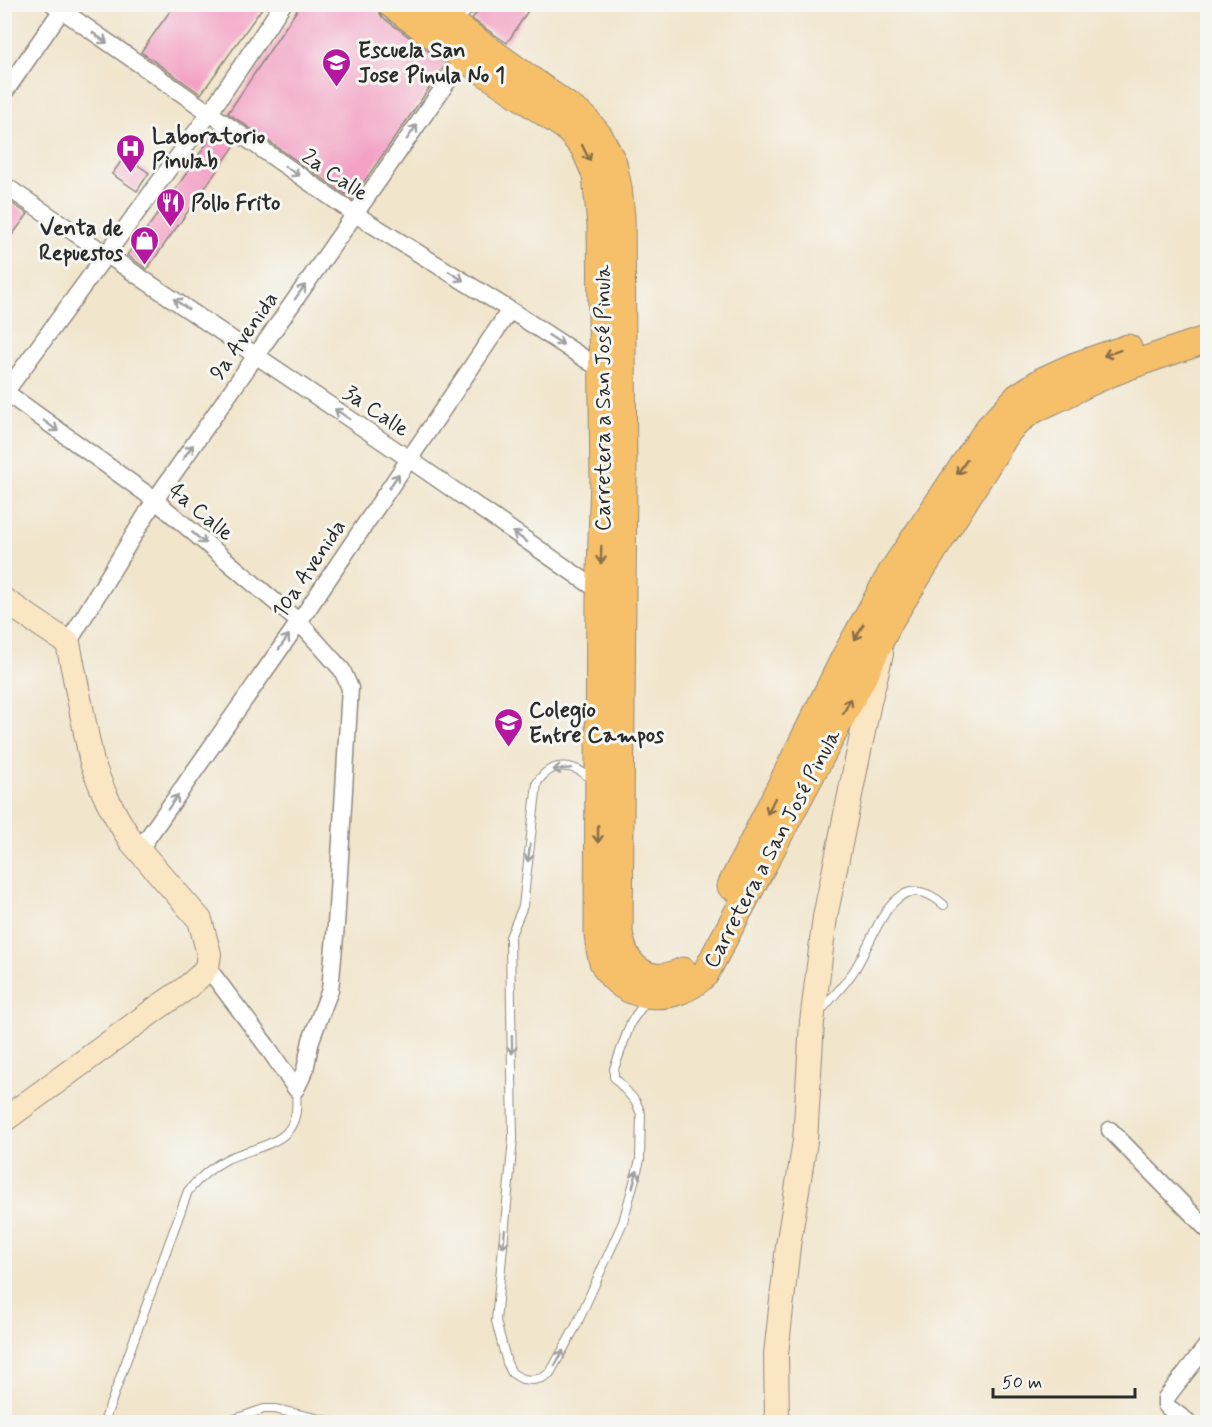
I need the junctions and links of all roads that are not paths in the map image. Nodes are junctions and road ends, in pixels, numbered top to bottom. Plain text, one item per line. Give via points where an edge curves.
1 (283, 4) edge
2 (390, 4) edge
3 (60, 7) edge
4 (446, 10) edge
5 (464, 58) junction
6 (4, 93) edge
7 (550, 105) junction
8 (209, 114) junction
9 (4, 184) edge
10 (355, 214) junction
11 (108, 253) junction
12 (510, 310) junction
13 (1208, 320) edge
14 (1208, 339) edge
15 (256, 356) junction
16 (602, 370) junction
17 (5, 392) edge
18 (409, 459) junction
19 (155, 500) junction
20 (611, 598) junction
21 (4, 600) edge
22 (890, 620) junction
23 (299, 622) junction
24 (68, 643) junction
25 (598, 787) junction
26 (139, 850) junction
27 (944, 905) dead end
28 (207, 967) junction
29 (650, 995) junction
30 (812, 1022) junction
31 (296, 1089) junction
32 (4, 1120) edge
33 (1110, 1130) dead end
34 (1208, 1230) edge
35 (1208, 1344) edge
36 (104, 1422) edge
37 (226, 1422) edge
38 (333, 1422) edge
39 (777, 1422) edge
40 (1188, 1422) edge

1 - 8 street
2 - 5 main road
3 - 6 street
3 -> 8 street, 2a Calle
4 - 7 main road
5 - 7 main road
10 -> 5 street, 9a Avenida
7 -> 16 main road, Carretera a San José Pinula via 584,147 596,175 601,215
7 - 20 main road, Carretera a San José Pinula via 584,118 599,136 613,163 618,188 623,478
8 -> 10 street, 2a Calle
8 - 11 street
9 - 11 street, 3a Calle
10 -> 12 street, 2a Calle
15 -> 10 street, 9a Avenida
15 -> 11 street, 3a Calle
11 - 17 street
12 -> 16 street, 2a Calle
12 - 18 street, 10a Avenida
13 -> 20 main road, Carretera a San José Pinula via 1058,372 1018,397 988,429 892,572 845,657 694,961 687,969 667,977 651,977 634,968 619,932
14 - 22 main road, Carretera a San José Pinula via 1101,377 1028,411 1008,431
18 -> 15 street, 3a Calle
19 -> 15 street, 9a Avenida
16 -> 20 main road, Carretera a San José Pinula via 603,478
17 -> 19 street, 4a Calle
20 -> 18 street, 3a Calle
23 -> 18 street, 10a Avenida
19 -> 23 street, 4a Calle
19 - 24 street, 9a Avenida
20 - 25 main road, Carretera a San José Pinula
21 - 24 street
29 -> 22 main road, Carretera a San José Pinula via 681,990 705,974
22 - 30 street via 833,871
26 -> 23 street, 10a Avenida
23 - 31 street, 4a Calle via 342,670 350,688 330,990
24 - 26 street via 92,763 117,818
25 -> 29 main road, Carretera a San José Pinula via 601,956 618,981 633,991
25 -> 29 lane via 582,770 566,766 552,769 537,783 523,906 510,937 513,1139 496,1321 507,1363 512,1373 522,1379 533,1380 550,1373 623,1222 640,1160 641,1114 636,1102 614,1077 614,1069 631,1022
26 - 28 street via 200,920 209,954
27 - 30 lane via 924,891 897,897 855,970
28 - 31 street
28 - 32 street via 185,989
30 - 39 street via 805,1142 776,1354
31 - 36 lane via 297,1112 286,1132 226,1160 188,1191
33 - 34 street
35 - 40 street via 1166,1398 1166,1405
37 - 38 lane via 264,1409

